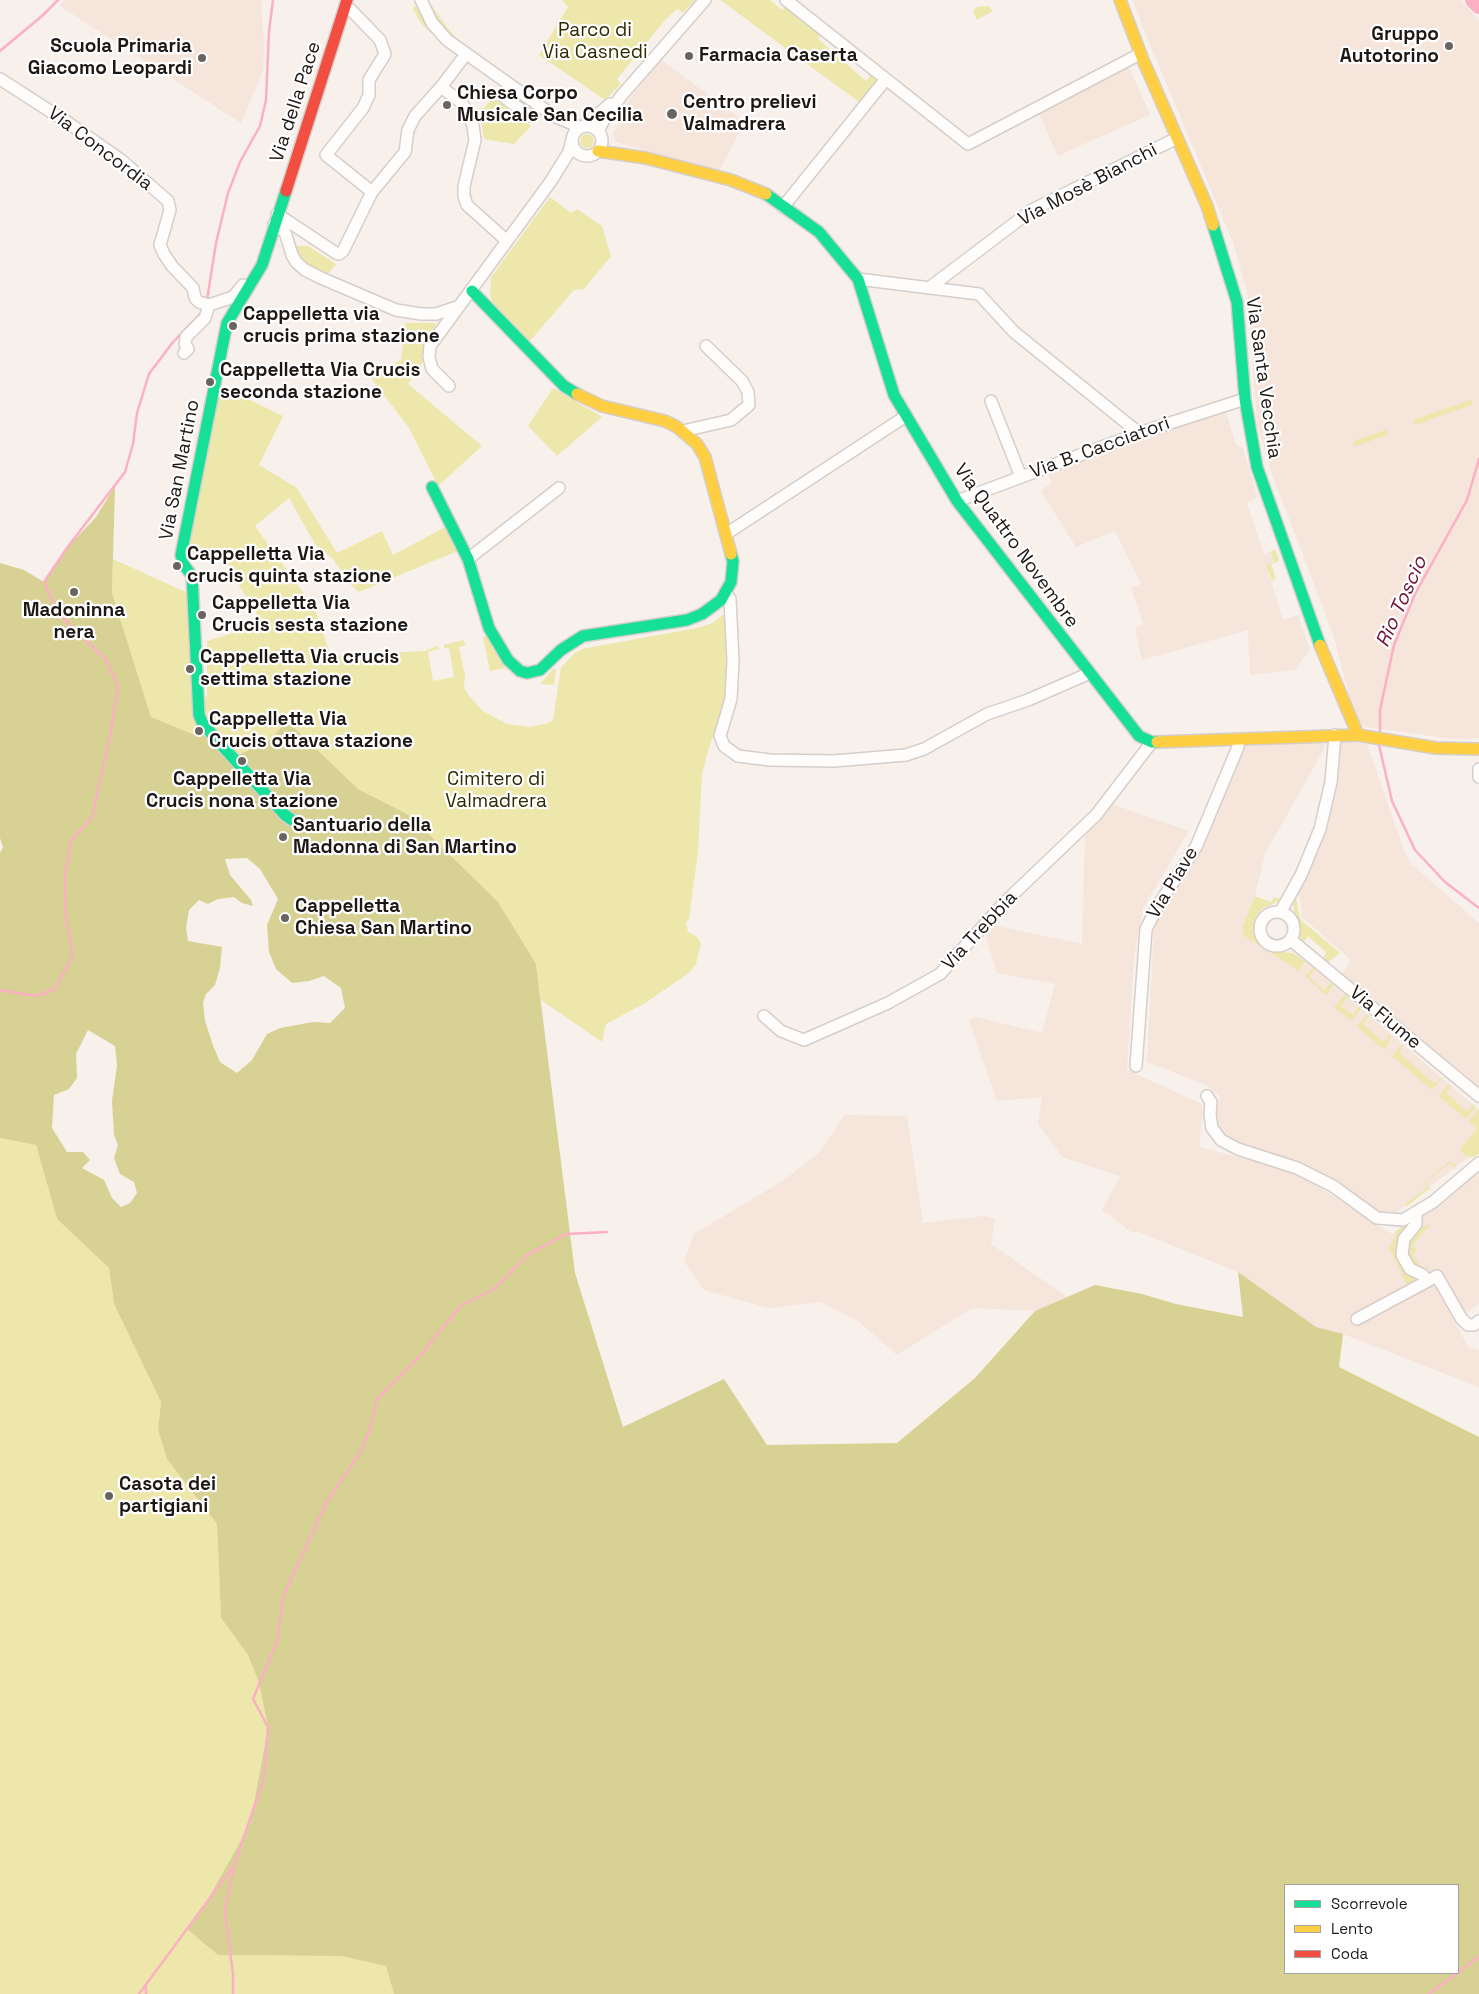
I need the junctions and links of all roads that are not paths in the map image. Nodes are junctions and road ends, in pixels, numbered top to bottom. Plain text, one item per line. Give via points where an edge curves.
1 (421, 0) edge
2 (705, 0) edge
3 (786, 0) edge
4 (1120, 0) edge
5 (346, 4) edge
6 (466, 54) junction
7 (1140, 54) junction
8 (0, 79) edge
9 (886, 79) junction
10 (512, 86) junction
11 (442, 87) junction
12 (622, 95) junction
13 (529, 116) dead end
14 (577, 133) junction
15 (600, 134) junction
16 (1177, 138) junction
17 (598, 150) junction
18 (579, 154) junction
19 (646, 158) junction
20 (551, 181) junction
21 (372, 192) junction
22 (783, 207) junction
23 (276, 219) junction
24 (507, 241) junction
25 (255, 274) junction
26 (858, 278) junction
27 (929, 288) junction
28 (472, 291) junction
29 (205, 304) junction
30 (457, 307) junction
31 (436, 314) junction
32 (441, 330) junction
33 (706, 346) dead end
34 (184, 353) dead end
35 (449, 386) dead end
36 (1245, 399) junction
37 (991, 401) dead end
38 (906, 416) junction
39 (683, 431) junction
40 (1139, 433) junction
41 (1020, 477) junction
42 (432, 487) dead end
43 (559, 488) dead end
44 (957, 501) junction
45 (726, 534) junction
46 (468, 559) junction
47 (726, 593) junction
48 (1090, 673) junction
49 (1358, 734) junction
50 (1335, 735) junction
51 (1238, 739) junction
52 (1152, 742) junction
53 (1479, 750) edge
54 (1479, 769) edge
55 (1479, 777) edge
56 (292, 820) dead end
57 (1280, 912) junction
58 (1290, 940) junction
59 (764, 1016) dead end
60 (1136, 1066) dead end
61 (1207, 1096) dead end
62 (1479, 1096) edge
63 (1479, 1163) edge
64 (1416, 1212) junction
65 (1423, 1275) dead end
66 (1358, 1319) dead end
67 (1479, 1322) edge

1 - 6 street via 437,29
2 - 12 street
3 - 9 street
4 - 7 street, Via Santa Vecchia
5 - 21 street via 380,40 385,54 369,80 370,95 363,108 326,155
5 - 23 street, Via della Pace
6 - 10 street
6 - 11 street
7 - 9 street via 968,144
7 - 16 street, Via Santa Vecchia
8 - 29 street, Via Concordia via 121,160 168,201 170,210 160,245 165,257 193,288 195,298
9 - 22 street
10 - 13 street via 504,97
10 - 14 street
11 - 21 street via 418,110 408,130 405,152
11 - 24 street via 461,102 473,126 475,140 464,186 467,205
12 - 14 street
12 - 15 street via 605,118
14 - 15 street via 593,127
14 - 18 street via 573,148
14 - 20 street
15 - 17 street
15 - 19 street, Via Quattro Novembre via 617,148
16 - 27 street, Via Mosè Bianchi via 1032,210
16 - 36 street, Via Santa Vecchia via 1207,206 1237,302
17 - 18 street via 589,156
17 - 19 street, Via Quattro Novembre
18 - 20 street
19 - 22 street, Via Quattro Novembre via 731,180 762,192
20 - 24 street
21 - 23 street via 339,254
22 - 26 street, Via Quattro Novembre via 819,232
23 - 25 street, Via San Martino via 262,265
23 - 31 street via 285,232 293,257 304,269 396,310
24 - 28 street
25 - 29 street via 233,297
25 - 56 street, Via San Martino via 227,323 181,554 192,576 199,715 216,739
26 - 27 street
26 - 38 street, Via Quattro Novembre via 894,395
27 - 40 street via 979,294 1014,332
28 - 30 street
28 - 39 street via 564,386 602,406 665,421
29 - 34 street via 205,318 186,337 188,349
30 - 31 street
30 - 32 street
31 - 32 street via 442,321
32 - 35 street via 430,346 429,357 434,371
33 - 39 street via 742,382 748,392 749,406 731,420
36 - 40 street, Via B. Cacciatori
36 - 49 street, Via Santa Vecchia via 1257,467 1318,640
37 - 41 street
38 - 44 street, Via Quattro Novembre
38 - 45 street
39 - 45 street via 697,444 704,457
40 - 41 street, Via B. Cacciatori
41 - 44 street, Via B. Cacciatori
42 - 46 street
43 - 46 street
44 - 48 street, Via Quattro Novembre
45 - 47 street via 733,561
46 - 47 street via 490,628 508,660 527,673 540,670 561,650 583,636 687,620 702,614
47 - 48 street via 730,599 733,661 731,699 720,736 724,746 738,756 834,761 906,755 924,749 987,714
48 - 52 street, Via Quattro Novembre via 1139,736
49 - 50 street
49 - 53 street via 1436,748
50 - 51 street
50 - 57 street via 1331,782 1320,829 1301,875
51 - 52 street
51 - 60 street, Via Piave via 1238,747 1196,847 1146,929
52 - 59 street, Via Trebbia via 1096,815 1005,902 940,974 888,1003 804,1040 781,1031
54 - 55 street
57 - 58 street via 1292,919 1294,927
57 - 58 street via 1273,912 1263,919 1260,932 1274,946
58 - 62 street, Via Fiume
61 - 64 street via 1211,1102 1212,1128 1221,1140 1296,1168 1333,1186 1377,1218 1403,1220
63 - 64 street via 1433,1202
64 - 65 street via 1416,1224 1404,1239 1402,1256 1410,1269
66 - 67 street via 1437,1276 1461,1318 1468,1325

